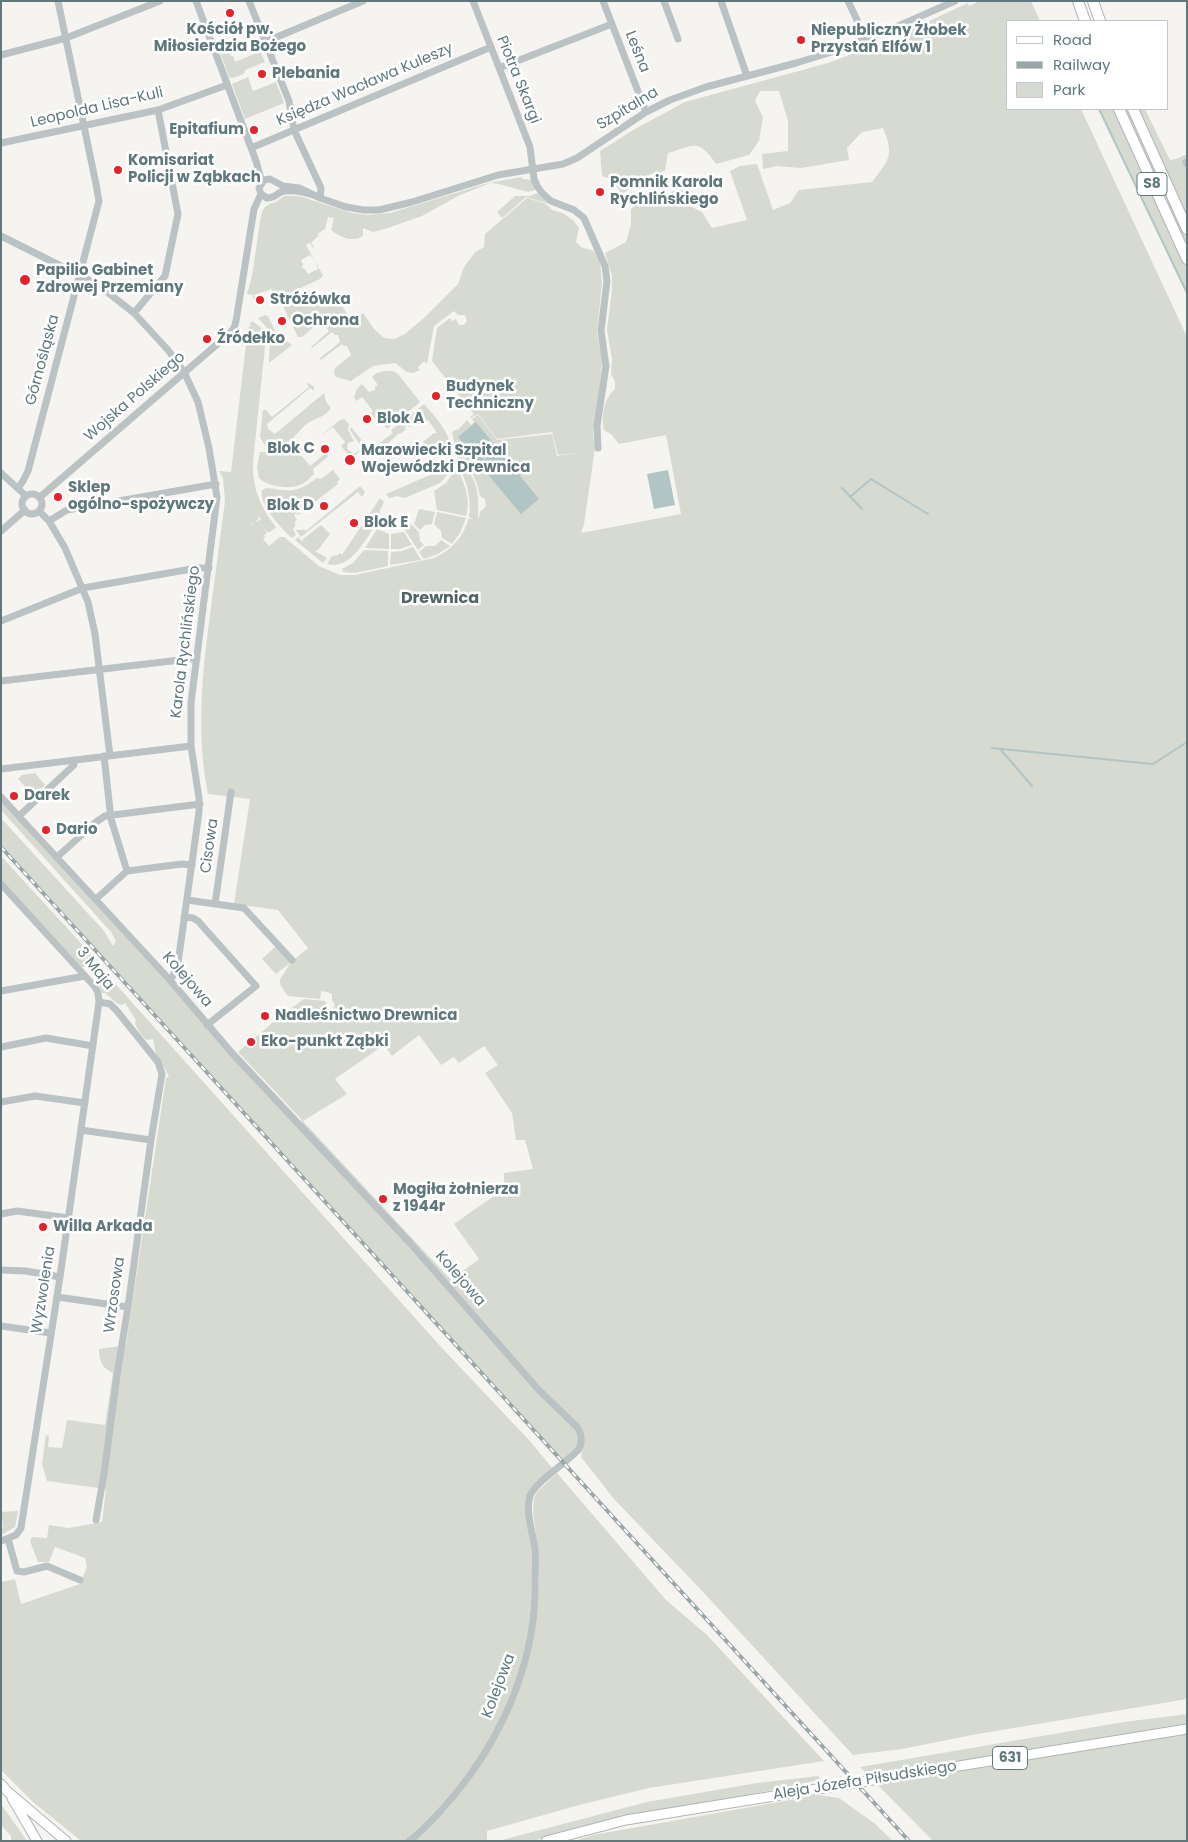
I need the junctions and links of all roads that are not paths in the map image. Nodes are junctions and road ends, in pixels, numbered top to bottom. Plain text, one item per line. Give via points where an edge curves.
1 (58, 1) edge
2 (160, 1) edge
3 (196, 1) edge
4 (249, 1) edge
5 (363, 1) edge
6 (473, 1) edge
7 (603, 1) edge
8 (664, 1) edge
9 (721, 1) edge
10 (848, 1) edge
11 (955, 1) edge
12 (1078, 1) edge
13 (1093, 1) edge
14 (1085, 20) edge
15 (1100, 20) edge
16 (612, 24) junction
17 (66, 38) junction
18 (678, 38) dead end
19 (866, 39) junction
20 (265, 42) junction
21 (491, 47) junction
22 (1, 55) edge
23 (499, 68) junction
24 (747, 76) junction
25 (227, 85) junction
26 (158, 110) junction
27 (1118, 110) edge
28 (1133, 110) edge
29 (646, 112) junction
30 (84, 126) junction
31 (294, 130) junction
32 (1, 143) edge
33 (250, 148) junction
34 (533, 169) junction
35 (265, 180) junction
36 (278, 183) junction
37 (278, 194) junction
38 (264, 196) junction
39 (317, 196) junction
40 (1187, 229) edge
41 (2, 239) edge
42 (1187, 259) edge
43 (80, 276) junction
44 (134, 313) junction
45 (184, 372) junction
46 (598, 448) dead end
47 (1, 473) edge
48 (216, 484) junction
49 (18, 488) junction
50 (26, 496) junction
51 (40, 498) junction
52 (25, 510) junction
53 (39, 511) junction
54 (49, 522) junction
55 (1, 531) edge
56 (209, 568) junction
57 (83, 588) junction
58 (1, 620) edge
59 (197, 658) junction
60 (99, 669) junction
61 (1, 681) edge
62 (191, 746) junction
63 (107, 756) junction
64 (73, 760) junction
65 (1, 769) edge
66 (231, 792) dead end
67 (1, 797) edge
68 (200, 804) junction
69 (111, 815) junction
70 (19, 816) junction
71 (57, 857) junction
72 (192, 865) junction
73 (128, 871) junction
74 (1, 884) edge
75 (96, 899) junction
76 (187, 900) junction
77 (215, 904) junction
78 (184, 917) junction
79 (292, 960) dead end
80 (85, 976) junction
81 (168, 979) junction
82 (1, 991) edge
83 (100, 1002) junction
84 (207, 1025) junction
85 (93, 1046) junction
86 (1, 1047) edge
87 (162, 1074) joint
88 (1, 1102) edge
89 (85, 1103) junction
90 (81, 1130) junction
91 (150, 1140) junction
92 (1, 1214) edge
93 (69, 1218) junction
94 (1, 1270) edge
95 (60, 1277) junction
96 (57, 1297) junction
97 (128, 1307) junction
98 (1, 1326) edge
99 (51, 1333) junction
100 (96, 1520) dead end
101 (4, 1540) edge
102 (80, 1580) dead end
103 (1187, 1729) edge
104 (1, 1784) edge
105 (8, 1792) junction
106 (37, 1841) edge
107 (66, 1841) edge
108 (409, 1841) edge
109 (546, 1841) edge

1 - 17 street, Górnośląska
2 - 17 street
3 - 25 street
4 - 20 street
5 - 20 street
6 - 21 street, Piotra Skargi
7 - 16 street, Leśna
8 - 18 street
9 - 24 street
10 - 19 street
11 - 19 street, Szpitalna
12 - 14 highway
13 - 15 highway
16 - 23 street
16 - 29 street, Leśna
17 - 22 street
17 - 30 street, Górnośląska
19 - 24 street, Szpitalna via 815,58
20 - 31 street via 289,101
21 - 23 street, Piotra Skargi
21 - 31 street, Księdza Wacława Kuleszy
23 - 34 street, Piotra Skargi via 530,147
24 - 29 street, Szpitalna via 692,91
25 - 26 street, Leopolda Lisa-Kuli
25 - 33 street
26 - 30 street, Leopolda Lisa-Kuli
26 - 44 street via 178,214 165,276
27 - 42 highway, S8
28 - 40 highway, S8
29 - 34 street, Szpitalna via 570,161
30 - 32 street, Leopolda Lisa-Kuli
30 - 43 street, Górnośląska via 98,202
31 - 33 street, Księdza Wacława Kuleszy
31 - 39 street via 322,188
33 - 35 street
34 - 39 street, Szpitalna via 485,179 379,210 357,209
34 - 46 street, Piotra Skargi via 534,179 542,193 584,218 604,266 607,281 601,331 606,366 597,426
35 - 36 street via 273,179
35 - 38 street via 259,188
36 - 37 street
36 - 39 street
37 - 38 street via 274,198
37 - 39 street via 286,191
38 - 45 street, Wojska Polskiego via 254,209 234,328
41 - 43 street, Karola Rychlińskiego
43 - 44 street, Karola Rychlińskiego via 102,288
43 - 49 street, Górnośląska via 28,471
44 - 45 street, Karola Rychlińskiego
45 - 48 street, Karola Rychlińskiego via 201,413
45 - 51 street, Wojska Polskiego
47 - 49 street
48 - 54 street via 68,510
48 - 56 street, Karola Rychlińskiego via 217,504
49 - 50 street
50 - 51 street via 34,494
50 - 52 street via 22,502
51 - 53 street via 42,506
52 - 53 street via 31,514
52 - 55 street
53 - 54 street
54 - 57 street
56 - 57 street
56 - 59 street, Karola Rychlińskiego
57 - 58 street
57 - 60 street via 91,615
59 - 60 street
59 - 62 street, Karola Rychlińskiego via 191,703
60 - 61 street
60 - 63 street
62 - 63 street
62 - 68 street, Karola Rychlińskiego
63 - 64 street
63 - 69 street
64 - 65 street
64 - 70 street via 74,765
66 - 77 street, Cisowa
67 - 70 street, Kolejowa
68 - 69 street
68 - 72 street, Karola Rychlińskiego
69 - 71 street via 96,822
69 - 73 street
70 - 71 street, Kolejowa
71 - 75 street, Kolejowa
72 - 73 street
72 - 76 street, Karola Rychlińskiego
73 - 75 street
74 - 80 street, 3 Maja
75 - 81 street, Kolejowa
76 - 77 street
76 - 78 street, Karola Rychlińskiego
77 - 79 street via 244,908
78 - 81 street, Karola Rychlińskiego via 178,963 173,976
78 - 84 street via 198,921 256,986
80 - 82 street
80 - 83 street, 3 Maja via 97,990
81 - 84 street, Kolejowa
83 - 85 street, Wyzwolenia
83 - 87 street, 3 Maja via 110,1004 122,1017 158,1062
84 - 108 street, Kolejowa via 581,1433 579,1449 536,1488 530,1498 535,1551 534,1613 526,1656 512,1700 493,1739 460,1790
85 - 86 street via 46,1038
85 - 89 street, Wyzwolenia
87 - 91 street, Wrzosowa
88 - 89 street via 35,1096
89 - 90 street, Wyzwolenia
90 - 91 street
90 - 93 street, Wyzwolenia
91 - 97 street, Wrzosowa
92 - 93 street via 17,1211
93 - 95 street, Wyzwolenia
94 - 95 street
95 - 96 street, Wyzwolenia
96 - 97 street
96 - 99 street, Wyzwolenia
97 - 100 street, Wrzosowa
98 - 99 street
99 - 101 street, Wyzwolenia via 21,1528 16,1535
101 - 102 street via 17,1571 47,1566
103 - 109 main road, Aleja Józefa Piłsudskiego / 631 via 626,1820
104 - 105 main road
105 - 106 main road
105 - 107 main road

